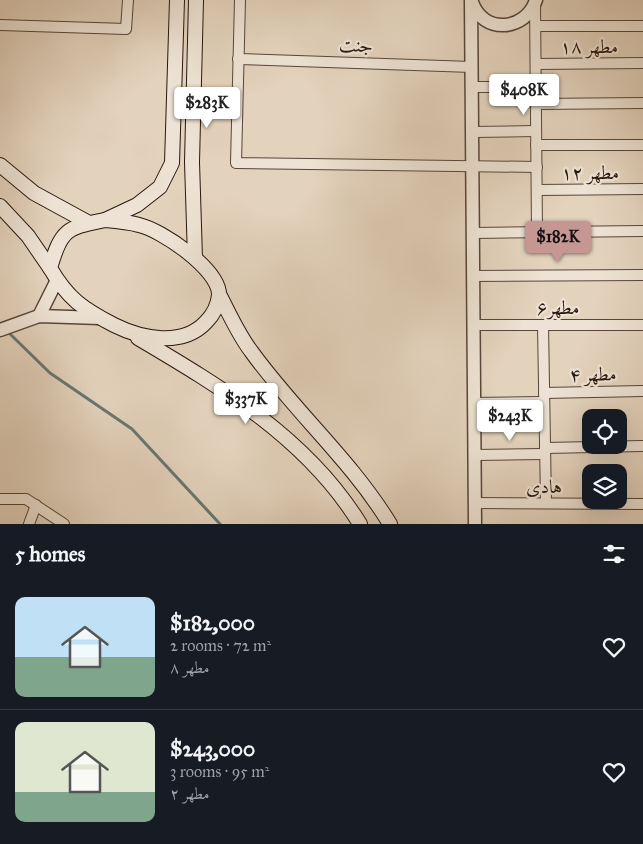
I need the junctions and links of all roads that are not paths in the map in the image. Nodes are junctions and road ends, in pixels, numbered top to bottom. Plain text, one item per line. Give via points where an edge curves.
1 (128, 0) edge
2 (177, 0) edge
3 (196, 0) edge
4 (240, 0) edge
5 (471, 0) edge
6 (536, 0) edge
7 (0, 25) edge
8 (536, 26) junction
9 (643, 26) edge
10 (238, 59) junction
11 (643, 63) edge
12 (536, 64) junction
13 (472, 67) junction
14 (536, 87) junction
15 (472, 88) junction
16 (643, 103) edge
17 (536, 104) junction
18 (536, 131) junction
19 (473, 132) junction
20 (536, 145) junction
21 (643, 145) edge
22 (0, 165) edge
23 (473, 167) junction
24 (537, 167) junction
25 (643, 189) edge
26 (537, 190) junction
27 (0, 206) edge
28 (106, 220) junction
29 (89, 224) junction
30 (643, 231) edge
31 (537, 232) junction
32 (473, 233) junction
33 (195, 258) junction
34 (54, 274) junction
35 (643, 275) edge
36 (473, 276) junction
37 (219, 294) junction
38 (39, 316) junction
39 (100, 318) junction
40 (474, 325) junction
41 (543, 325) junction
42 (643, 325) edge
43 (6, 328) edge
44 (129, 332) junction
45 (643, 391) edge
46 (544, 398) junction
47 (474, 403) junction
48 (643, 446) edge
49 (545, 451) junction
50 (474, 455) junction
51 (0, 499) edge
52 (475, 503) junction
53 (546, 503) junction
54 (643, 504) edge
55 (36, 505) junction
56 (29, 524) edge
57 (64, 524) edge
58 (360, 524) edge
59 (390, 524) edge
60 (475, 524) edge

1 - 7 street via 126,29
2 - 28 main road via 172,163 160,187 137,205
3 - 33 main road via 192,162
4 - 10 street
5 - 6 street via 483,18 503,26 524,19
5 - 13 street
6 - 8 street
8 - 9 street
8 - 12 street
10 - 13 street, جنت
10 - 23 street via 236,163
11 - 12 street, مطهر ۱۸
12 - 14 street
13 - 15 street
14 - 15 street
14 - 17 street
15 - 19 street
16 - 17 street
17 - 18 street
18 - 19 street
18 - 20 street
19 - 23 street
20 - 21 street
20 - 24 street
22 - 29 main road via 34,193
23 - 24 street
23 - 32 street
24 - 26 street
25 - 26 street, مطهر ۱۲
26 - 31 street
27 - 34 main road via 28,236
28 - 29 main road
28 - 33 main road via 141,225 168,238
29 - 34 main road via 73,227 57,244
30 - 31 street
31 - 32 street
32 - 36 street
33 - 37 main road via 208,271
34 - 38 street
34 - 39 main road via 64,291
35 - 36 street
36 - 40 street
37 - 44 main road via 214,314 192,333 177,339
37 - 59 main road via 250,350 332,445 376,500
38 - 39 street
38 - 43 street
39 - 44 main road
40 - 41 street, مطهر۶
40 - 47 street
41 - 42 street, مطهر۶
41 - 46 street
44 - 58 main road via 206,378 281,433 314,462
45 - 46 street, مطهر ۴
46 - 47 street, مطهر ۴
46 - 49 street
47 - 50 street
48 - 49 street
49 - 50 street
49 - 53 street
50 - 52 street
51 - 55 street via 26,499
52 - 53 street, هادی
52 - 60 street
53 - 54 street, هادی
55 - 56 street
55 - 57 street

